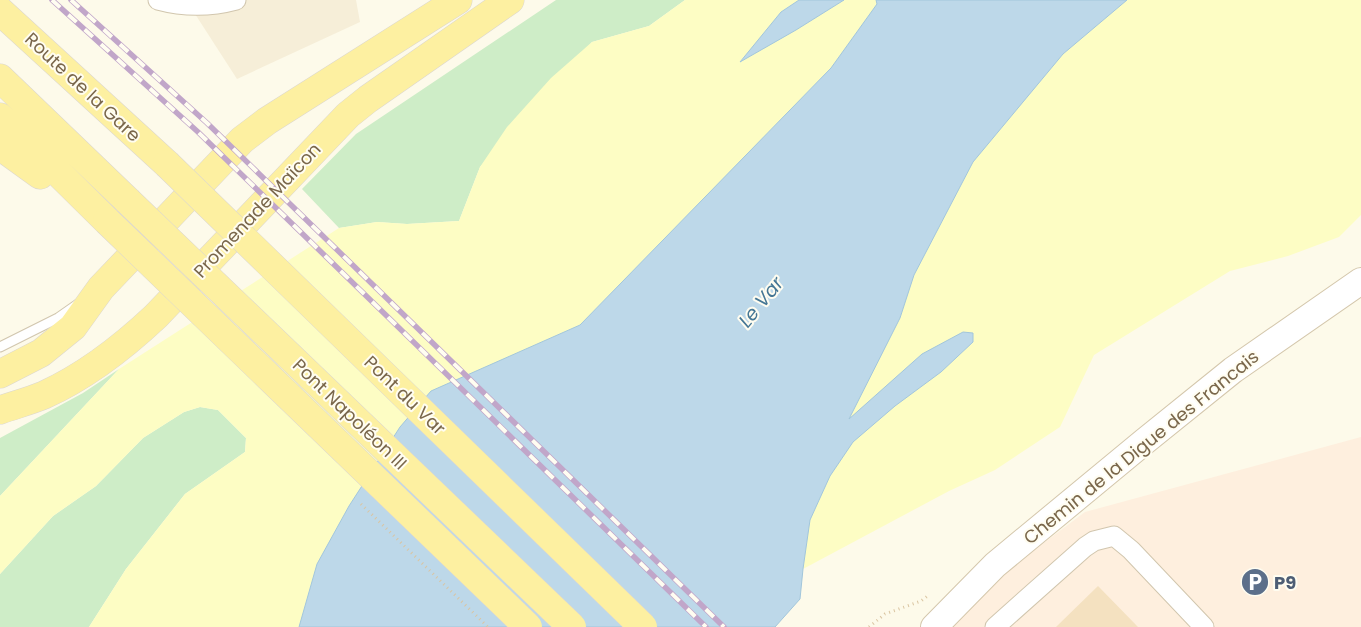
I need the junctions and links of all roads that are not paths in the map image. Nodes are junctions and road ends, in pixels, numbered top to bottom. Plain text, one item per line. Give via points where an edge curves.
1 (158, 0) edge
2 (236, 0) edge
3 (458, 0) edge
4 (510, 0) edge
5 (0, 12) edge
6 (0, 78) edge
7 (0, 118) edge
8 (0, 146) edge
9 (167, 164) joint
10 (98, 214) junction
11 (1361, 281) edge
12 (100, 288) junction
13 (0, 347) edge
14 (0, 374) edge
15 (4, 410) edge
16 (528, 627) edge
17 (572, 627) edge
18 (643, 627) edge
19 (934, 627) edge
20 (995, 627) edge
21 (1204, 627) edge

1 - 2 street via 189,6
3 - 12 main road via 242,140
4 - 15 main road, Promenade Maïcon via 348,116 132,338 69,382
5 - 9 main road, Route de la Gare
6 - 17 main road, Pont Napoléon III, bridge
7 - 10 main road
8 - 10 main road
9 - 18 main road, Pont du Var, bridge
10 - 16 main road, Pont Napoléon III, bridge
11 - 19 main road, Chemin de la Digue des Francais via 1233,370 1152,435 995,565
12 - 13 lane via 58,318
12 - 14 main road via 73,327 40,353
20 - 21 street via 1085,547 1114,536

